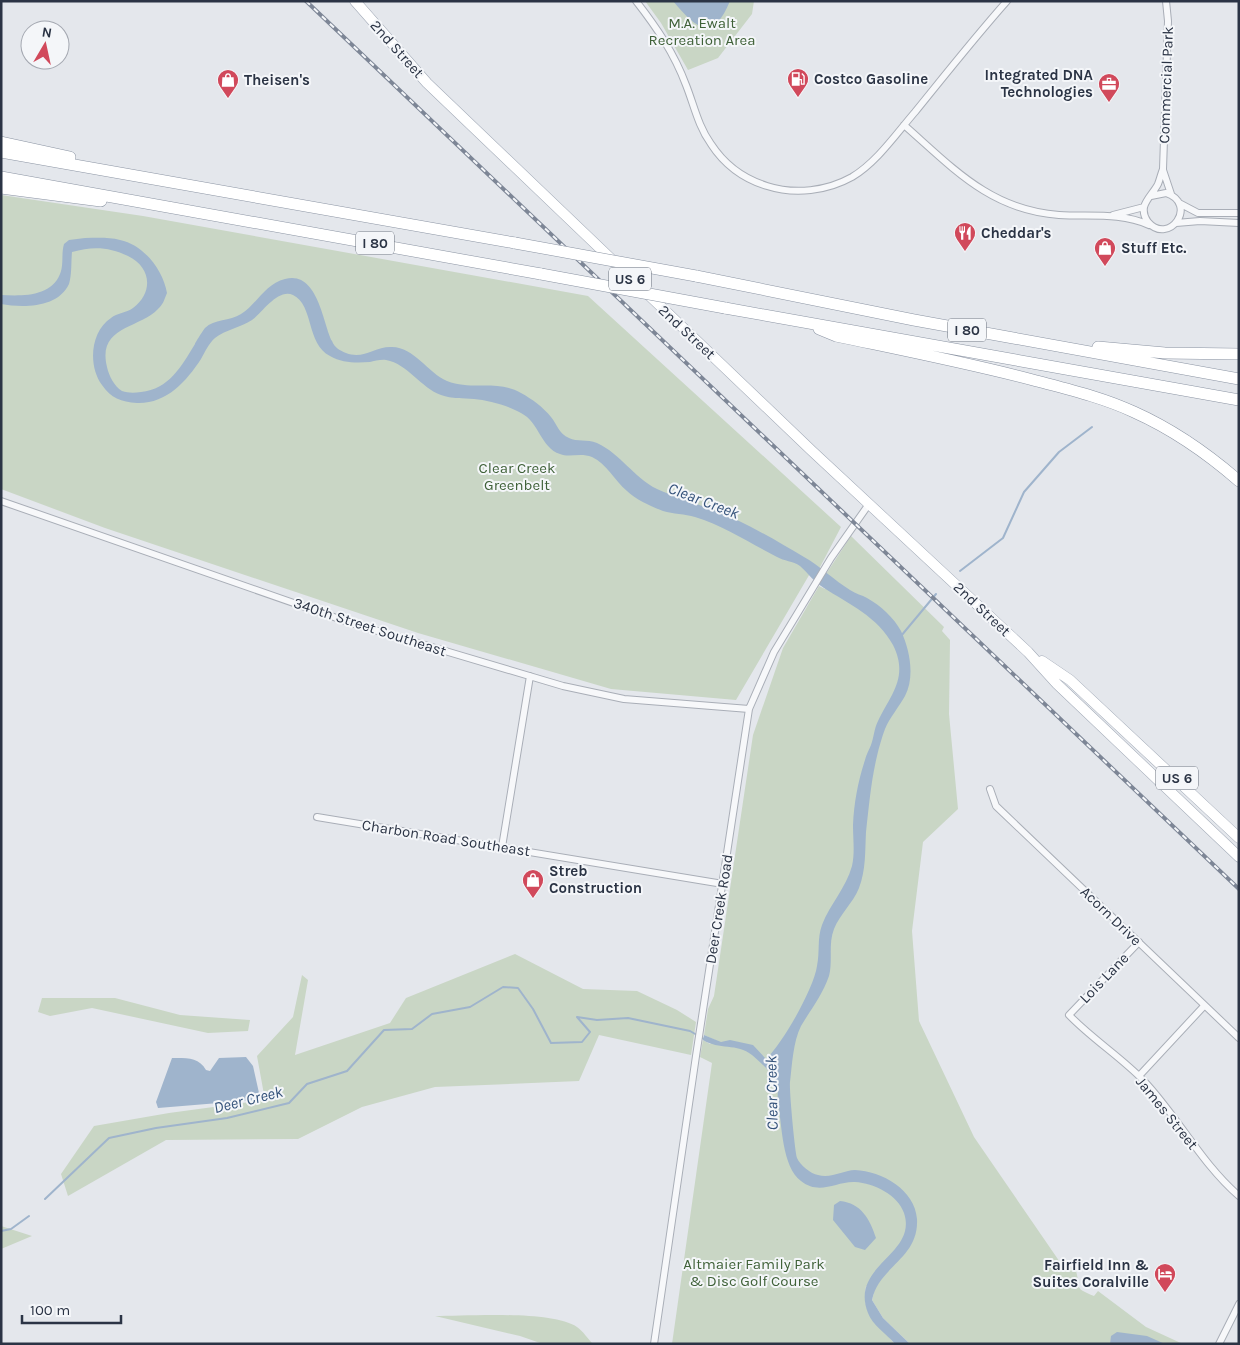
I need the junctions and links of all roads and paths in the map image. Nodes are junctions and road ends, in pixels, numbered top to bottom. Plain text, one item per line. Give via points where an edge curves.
1 (356, 1) edge
2 (636, 1) edge
3 (1007, 1) edge
4 (1166, 1) edge
5 (904, 125) junction
6 (1, 142) edge
7 (1, 152) edge
8 (1163, 169) junction
9 (1, 177) edge
10 (1, 188) edge
11 (220, 192) junction
12 (1171, 194) junction
13 (1151, 196) junction
14 (1179, 203) junction
15 (1144, 207) junction
16 (209, 212) junction
17 (1239, 213) edge
18 (1112, 215) junction
19 (1176, 223) junction
20 (1239, 223) edge
21 (1155, 227) junction
22 (799, 320) junction
23 (999, 335) junction
24 (1239, 354) edge
25 (1239, 379) edge
26 (1239, 400) edge
27 (1239, 481) edge
28 (1, 501) edge
29 (869, 504) junction
30 (1028, 652) junction
31 (530, 676) junction
32 (750, 709) junction
33 (990, 789) dead end
34 (317, 817) dead end
35 (1239, 838) edge
36 (502, 847) junction
37 (1239, 857) edge
38 (723, 884) junction
39 (1139, 942) junction
40 (1204, 1006) junction
41 (1069, 1014) joint
42 (1239, 1038) edge
43 (1138, 1076) junction
44 (1239, 1196) edge
45 (1239, 1304) edge
46 (654, 1344) edge
47 (1219, 1344) edge

1 - 29 main road, 2nd Street / US 6 via 427,83
2 - 5 street via 656,26 676,61 698,122 711,145 728,165 755,182 800,191 840,182 864,168
3 - 5 street
4 - 8 street, Commercial Park
5 - 18 street via 968,181 1006,204 1049,214
6 - 11 highway
7 - 11 highway, I 80
8 - 12 street
8 - 13 street
9 - 16 highway, I 80
10 - 16 highway
11 - 23 highway, I 80, bridge via 696,276
12 - 13 street via 1160,192
12 - 14 street
13 - 15 street
14 - 17 street via 1198,213
14 - 19 street via 1180,214
15 - 18 street
15 - 21 street via 1146,219
16 - 22 highway, I 80, bridge
18 - 21 street via 1140,220
19 - 20 street
19 - 21 street via 1166,228
22 - 26 highway, I 80
22 - 27 highway via 836,336 985,367 1120,406 1185,440
23 - 24 highway via 1131,351
23 - 25 highway, I 80
28 - 31 street, 340th Street Southeast via 351,623
29 - 30 main road, 2nd Street / US 6
29 - 32 street, Deer Creek Road via 831,558 774,652
30 - 35 main road, 2nd Street / US 6 via 1070,680
30 - 37 main road, 2nd Street / US 6 via 1063,690
31 - 32 street, 340th Street Southeast via 624,699
31 - 36 street
32 - 38 street, Deer Creek Road
33 - 39 street, Acorn Drive via 996,806
34 - 36 street, Charbon Road Southeast
36 - 38 street, Charbon Road Southeast
38 - 46 street, Deer Creek Road
39 - 40 street, Acorn Drive
39 - 41 street, Lois Lane
40 - 42 street, Acorn Drive
40 - 43 street
41 - 43 street, James Street via 1087,1034
43 - 44 street, James Street via 1214,1171
45 - 47 street

